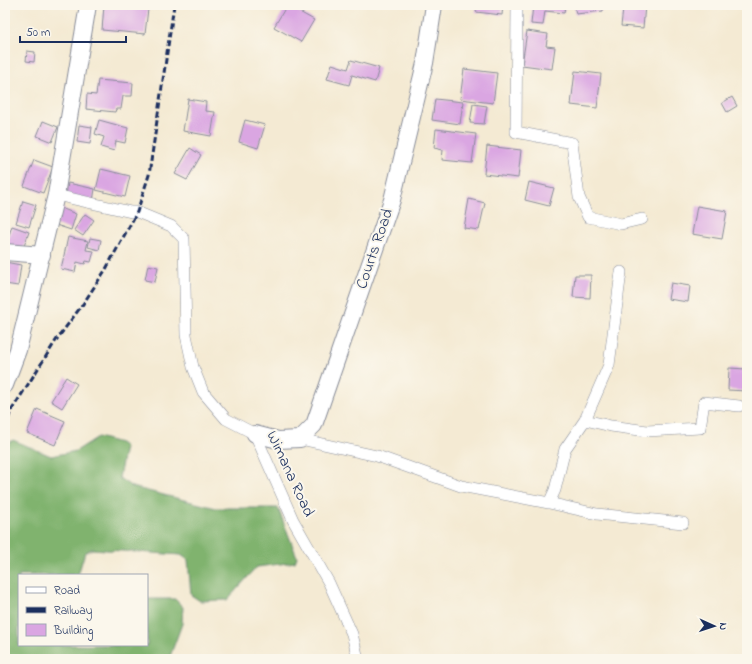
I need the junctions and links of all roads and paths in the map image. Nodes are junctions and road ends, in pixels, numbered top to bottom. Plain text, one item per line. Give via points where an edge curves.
1 (88, 5) edge
2 (434, 5) edge
3 (517, 5) edge
4 (56, 195) junction
5 (642, 219) dead end
6 (5, 252) edge
7 (42, 255) junction
8 (621, 272) dead end
9 (5, 385) edge
10 (739, 406) dead end
11 (585, 420) junction
12 (255, 434) junction
13 (300, 439) junction
14 (549, 502) junction
15 (683, 523) dead end
16 (358, 659) edge

1 - 4 street
2 - 13 street, Courts Road via 425,63 392,200 314,425
3 - 5 street via 516,132 572,143 579,197 588,217 621,224
4 - 7 street
4 - 12 street, Wimana Road via 137,212 171,226 184,239 186,335 192,367 203,392 226,419
6 - 7 street
7 - 9 street via 18,350
8 - 11 street via 609,365
10 - 11 street via 704,402 700,428 647,431
11 - 14 street via 565,449 555,490
12 - 13 street via 278,440
12 - 16 street, Wimana Road via 293,520 329,583 352,634
13 - 14 street via 377,456 462,486
14 - 15 street via 598,514

